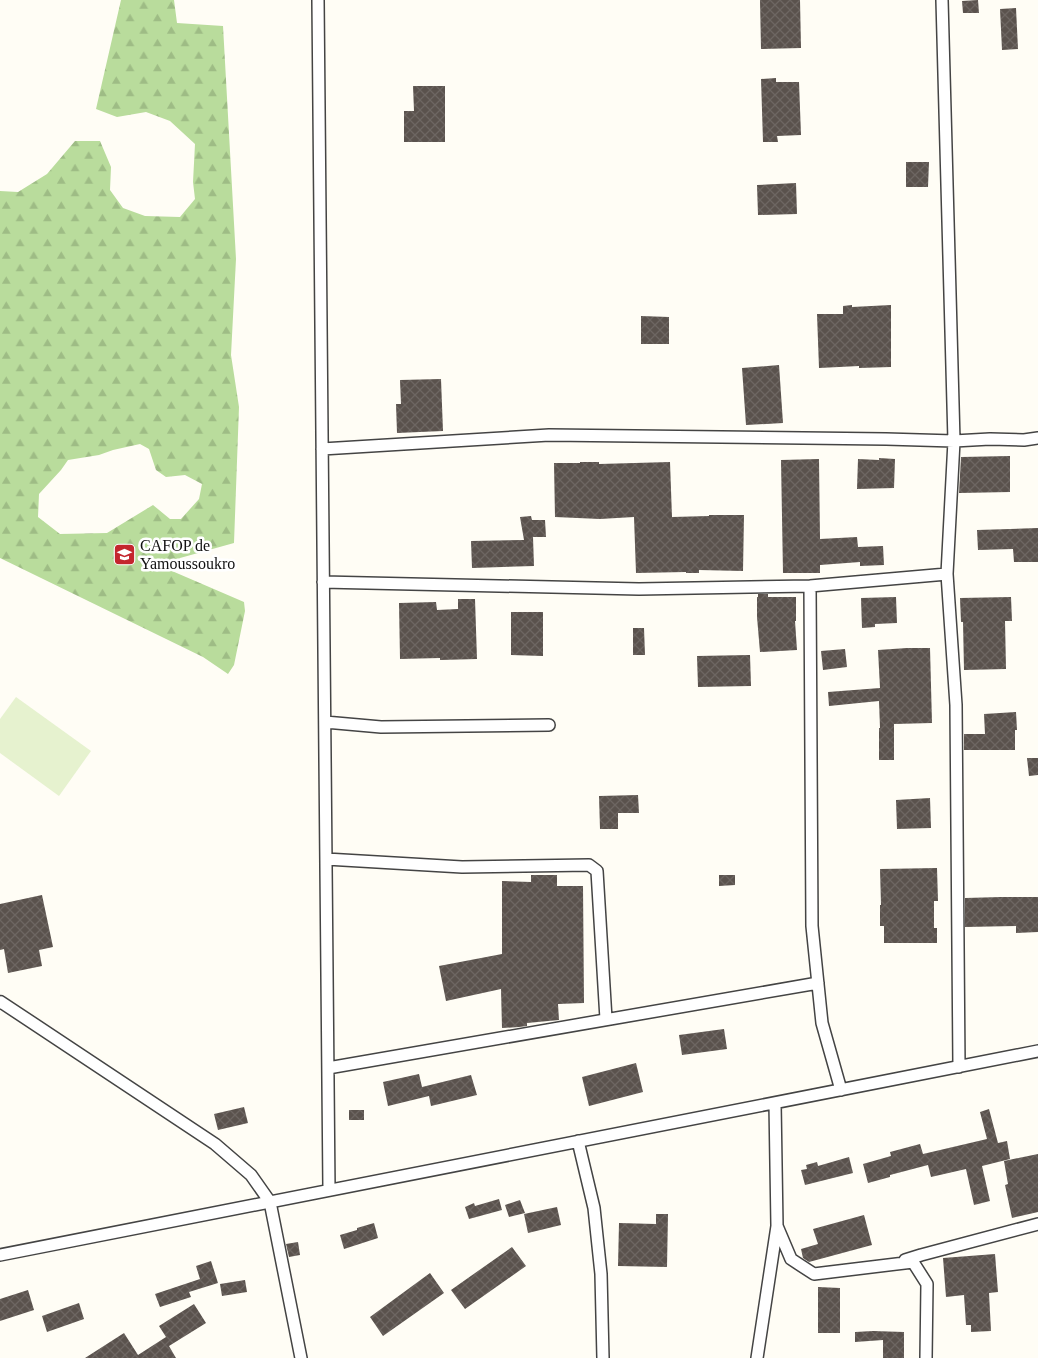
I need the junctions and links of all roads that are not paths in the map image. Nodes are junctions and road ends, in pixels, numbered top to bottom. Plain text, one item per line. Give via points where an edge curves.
1 (318, 0) edge
2 (942, 0) edge
3 (1038, 438) edge
4 (954, 441) junction
5 (322, 449) junction
6 (947, 574) junction
7 (323, 582) junction
8 (810, 586) junction
9 (325, 722) junction
10 (549, 724) dead end
11 (326, 859) junction
12 (818, 983) junction
13 (0, 1001) edge
14 (606, 1020) junction
15 (1038, 1051) edge
16 (959, 1067) junction
17 (328, 1068) junction
18 (840, 1090) junction
19 (775, 1103) junction
20 (578, 1141) junction
21 (329, 1190) junction
22 (270, 1202) junction
23 (1038, 1224) edge
24 (777, 1226) junction
25 (0, 1255) edge
26 (896, 1263) junction
27 (301, 1358) edge
28 (603, 1358) edge
29 (756, 1358) edge
30 (926, 1358) edge

1 - 5 street
2 - 4 street
3 - 4 street
4 - 5 street via 549,435
4 - 6 street
5 - 7 street
6 - 8 street
6 - 16 street via 956,705
7 - 8 street via 639,589
7 - 9 street
8 - 12 street via 812,926
9 - 10 street via 382,727
9 - 11 street
11 - 14 street via 462,867 589,865 597,870
11 - 17 street
12 - 14 street
12 - 18 street via 822,1023
13 - 22 street via 215,1144 251,1175
14 - 17 street
15 - 16 street
16 - 18 street
17 - 21 street
18 - 19 street
19 - 20 street
19 - 24 street
20 - 21 street
20 - 28 street via 594,1208 601,1274
21 - 22 street
22 - 25 street
22 - 27 street
23 - 26 street
24 - 26 street via 792,1259 814,1274
24 - 29 street
26 - 30 street via 913,1262 927,1284

